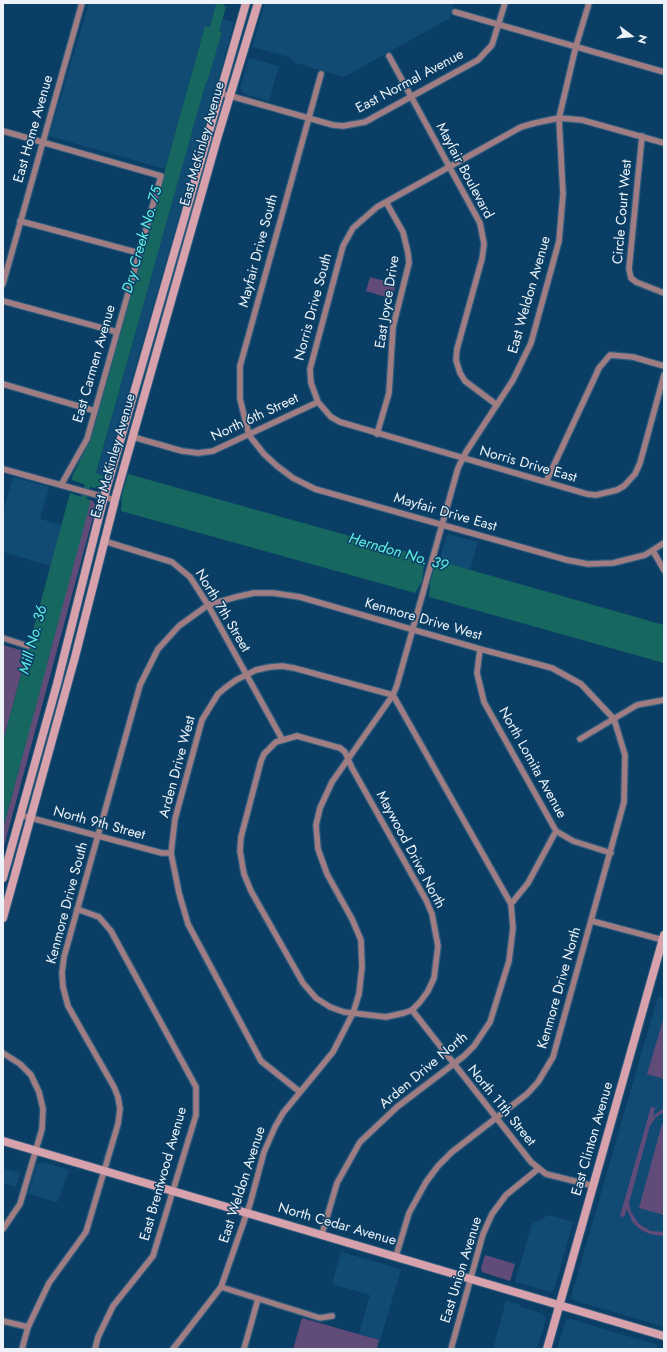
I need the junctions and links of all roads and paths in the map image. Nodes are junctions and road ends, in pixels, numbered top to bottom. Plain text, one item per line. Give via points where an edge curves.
1 (82, 3) edge
2 (246, 3) edge
3 (252, 3) edge
4 (258, 3) edge
5 (505, 3) edge
6 (589, 3) edge
7 (455, 12) dead end
8 (499, 25) junction
9 (248, 35) junction
10 (576, 46) junction
11 (389, 56) dead end
12 (664, 72) edge
13 (320, 74) dead end
14 (220, 93) junction
15 (230, 96) junction
16 (410, 96) junction
17 (308, 118) junction
18 (559, 118) junction
19 (3, 131) edge
20 (642, 136) junction
21 (42, 142) junction
22 (664, 143) edge
23 (450, 166) junction
24 (386, 202) junction
25 (20, 221) junction
26 (139, 254) junction
27 (3, 284) edge
28 (664, 293) edge
29 (3, 301) edge
30 (117, 332) junction
31 (664, 366) edge
32 (142, 368) junction
33 (664, 375) edge
34 (3, 384) edge
35 (318, 402) junction
36 (497, 405) junction
37 (95, 411) junction
38 (377, 434) junction
39 (249, 435) junction
40 (133, 436) junction
41 (462, 458) junction
42 (3, 469) edge
43 (546, 482) junction
44 (62, 485) junction
45 (104, 498) junction
46 (115, 500) junction
47 (442, 524) junction
48 (104, 541) junction
49 (664, 543) edge
50 (653, 552) junction
51 (664, 570) edge
52 (82, 584) junction
53 (208, 605) junction
54 (413, 628) junction
55 (80, 635) junction
56 (3, 638) edge
57 (28, 646) dead end
58 (480, 649) junction
59 (246, 674) junction
60 (393, 695) junction
61 (664, 700) edge
62 (614, 719) junction
63 (282, 739) junction
64 (580, 739) dead end
65 (349, 758) junction
66 (20, 815) junction
67 (30, 818) junction
68 (556, 831) junction
69 (98, 836) junction
70 (171, 853) junction
71 (611, 853) junction
72 (3, 878) edge
73 (511, 904) junction
74 (77, 910) junction
75 (3, 918) edge
76 (592, 921) junction
77 (663, 938) edge
78 (412, 1010) junction
79 (353, 1013) junction
80 (3, 1053) edge
81 (453, 1064) junction
82 (300, 1092) junction
83 (496, 1118) junction
84 (3, 1141) edge
85 (36, 1150) junction
86 (538, 1169) junction
87 (105, 1170) junction
88 (594, 1186) junction
89 (174, 1191) junction
90 (247, 1212) junction
91 (3, 1229) edge
92 (322, 1234) junction
93 (396, 1256) junction
94 (471, 1279) junction
95 (221, 1287) junction
96 (258, 1299) junction
97 (560, 1304) junction
98 (332, 1316) dead end
99 (3, 1321) edge
100 (28, 1327) junction
101 (664, 1336) edge
102 (22, 1349) edge
103 (95, 1349) edge
104 (173, 1349) edge
105 (244, 1349) edge
106 (451, 1349) edge
107 (547, 1349) edge

1 - 21 street, East Home Avenue
2 - 14 main road, East McKinley Avenue
3 - 9 main road
4 - 9 main road, East McKinley Avenue
5 - 8 street, East Normal Avenue
6 - 10 street, East Weldon Avenue
7 - 8 street
8 - 10 street
8 - 16 street, East Normal Avenue via 492,45 478,60
9 - 15 main road, East McKinley Avenue
10 - 12 street
10 - 18 street, East Weldon Avenue
11 - 16 street, Mayfair Boulevard
13 - 17 street, Mayfair Drive South
14 - 15 street, East Normal Avenue
14 - 32 main road, East McKinley Avenue
15 - 17 street, East Normal Avenue
15 - 40 main road, East McKinley Avenue
16 - 17 street, East Normal Avenue via 372,118 354,124 333,125
16 - 23 street, Mayfair Boulevard
17 - 39 street, Mayfair Drive South via 240,366 240,399
18 - 20 street via 590,122
18 - 23 street, Norris Drive South via 521,128
18 - 36 street, East Weldon Avenue via 563,202 556,255 526,356
19 - 21 street
20 - 22 street
20 - 28 street, Circle Court West via 629,269 631,278 636,282
21 - 25 street, East Home Avenue
21 - 26 street, East Carmen Avenue via 161,176
23 - 24 street, Norris Drive South
23 - 36 street, Mayfair Boulevard via 478,217 484,244 481,266 457,349 457,365 468,385
24 - 35 street, Norris Drive South via 367,213 358,222 343,246 311,360 311,383
24 - 38 street, East Joyce Drive via 403,232 409,263 394,327 389,392
25 - 26 street
25 - 27 street, East Home Avenue
26 - 30 street, East Carmen Avenue
29 - 30 street
30 - 37 street, East Carmen Avenue
31 - 43 street via 633,357 610,355 599,368
32 - 40 main road via 140,388 129,428
32 - 45 main road, East McKinley Avenue
33 - 43 street, Norris Drive East via 638,468 624,486 610,493 596,495
34 - 37 street
35 - 38 street, Norris Drive East via 331,417 340,422
35 - 39 street, North 6th Street
36 - 41 street, East Weldon Avenue
37 - 44 street, East Carmen Avenue via 87,439
38 - 41 street, Norris Drive East
39 - 40 street, North 6th Street via 213,451 198,453 182,451
39 - 47 street, Mayfair Drive East via 277,466 315,489
40 - 46 main road, East McKinley Avenue
41 - 43 street, Norris Drive East
41 - 47 street, East Weldon Avenue
42 - 44 street
44 - 45 street
45 - 46 street
45 - 52 main road, East McKinley Avenue
46 - 48 main road, East McKinley Avenue
47 - 50 street, Mayfair Drive East via 588,564 625,561
47 - 54 street, East Weldon Avenue
48 - 53 street, North 7th Street via 172,562 190,577
48 - 55 main road, East McKinley Avenue
49 - 50 street
50 - 51 street
52 - 55 main road via 86,591 80,616
52 - 66 main road, East McKinley Avenue
53 - 54 street, Kenmore Drive West via 254,594 286,594
53 - 59 street, North 7th Street
53 - 69 street, Kenmore Drive South via 168,637 148,666 140,685
54 - 58 street, Kenmore Drive West
54 - 60 street, East Weldon Avenue
55 - 67 main road, East McKinley Avenue
56 - 57 street
58 - 62 street, Kenmore Drive West via 552,668 581,684
58 - 68 street, North Lomita Avenue via 477,674 484,702
59 - 60 street, Arden Drive West via 270,667 294,668
59 - 63 street, North 7th Street
59 - 70 street, Arden Drive West via 218,694 202,720 175,819
60 - 65 street, East Weldon Avenue
60 - 73 street
61 - 62 street via 637,705
62 - 64 street
62 - 71 street, Kenmore Drive North via 625,755 624,802
63 - 65 street via 297,736 340,748
63 - 79 street via 270,748 261,761 241,837 240,851 244,874 251,891 309,991 330,1007
65 - 78 street, Maywood Drive North via 352,768 426,900 436,930 438,946 434,978 428,991
65 - 79 street, East Weldon Avenue via 325,795 316,825 316,839 322,863 361,940 362,967 359,994
66 - 67 street, North 9th Street
66 - 72 main road, East McKinley Avenue
67 - 69 street, North 9th Street
67 - 75 main road, East McKinley Avenue
68 - 71 street, North Lomita Avenue via 573,841
68 - 73 street via 528,883
69 - 70 street, North 9th Street via 162,853
69 - 74 street, Kenmore Drive South
70 - 82 street, Arden Drive West via 188,924 261,1061
71 - 76 street, Kenmore Drive North
73 - 81 street, Arden Drive North via 512,944 495,1011 478,1041
74 - 87 street, Kenmore Drive South via 64,957 63,987 68,1006 118,1097 118,1124
74 - 89 street, East Brentwood Avenue via 99,918 111,931 196,1087 196,1115
76 - 77 street
76 - 83 street, Kenmore Drive North via 553,1057 534,1086
77 - 88 main road, East Clinton Avenue
78 - 79 street via 386,1017
78 - 81 street, North 11th Street
79 - 82 street, East Weldon Avenue via 333,1052
80 - 85 street via 14,1058 26,1069 42,1101 43,1119
81 - 83 street, North 11th Street
81 - 92 street, Arden Drive North via 397,1107 360,1142 337,1183
82 - 90 street, East Weldon Avenue via 283,1113 269,1140
83 - 86 street, North 11th Street
83 - 93 street, Kenmore Drive North via 452,1152 426,1182 409,1213
84 - 85 main road, North Cedar Avenue
85 - 87 main road, North Cedar Avenue
85 - 91 street via 20,1204
86 - 88 street, North 11th Street via 546,1174
86 - 94 street, East Union Avenue via 506,1195 494,1209
87 - 89 main road, North Cedar Avenue
87 - 100 street, Kenmore Drive South via 86,1232 49,1283
88 - 97 main road, East Clinton Avenue
89 - 90 main road, North Cedar Avenue
89 - 103 street, East Brentwood Avenue via 153,1256 113,1306
90 - 92 main road, North Cedar Avenue
90 - 95 street, East Weldon Avenue
92 - 93 main road, North Cedar Avenue
93 - 94 main road, North Cedar Avenue
94 - 97 main road, North Cedar Avenue
94 - 106 street, East Union Avenue
95 - 96 street
95 - 104 street, East Weldon Avenue
96 - 98 street via 320,1318
96 - 105 street
97 - 101 main road, North Cedar Avenue
97 - 107 main road, East Clinton Avenue
99 - 100 street
100 - 102 street, Kenmore Drive South

